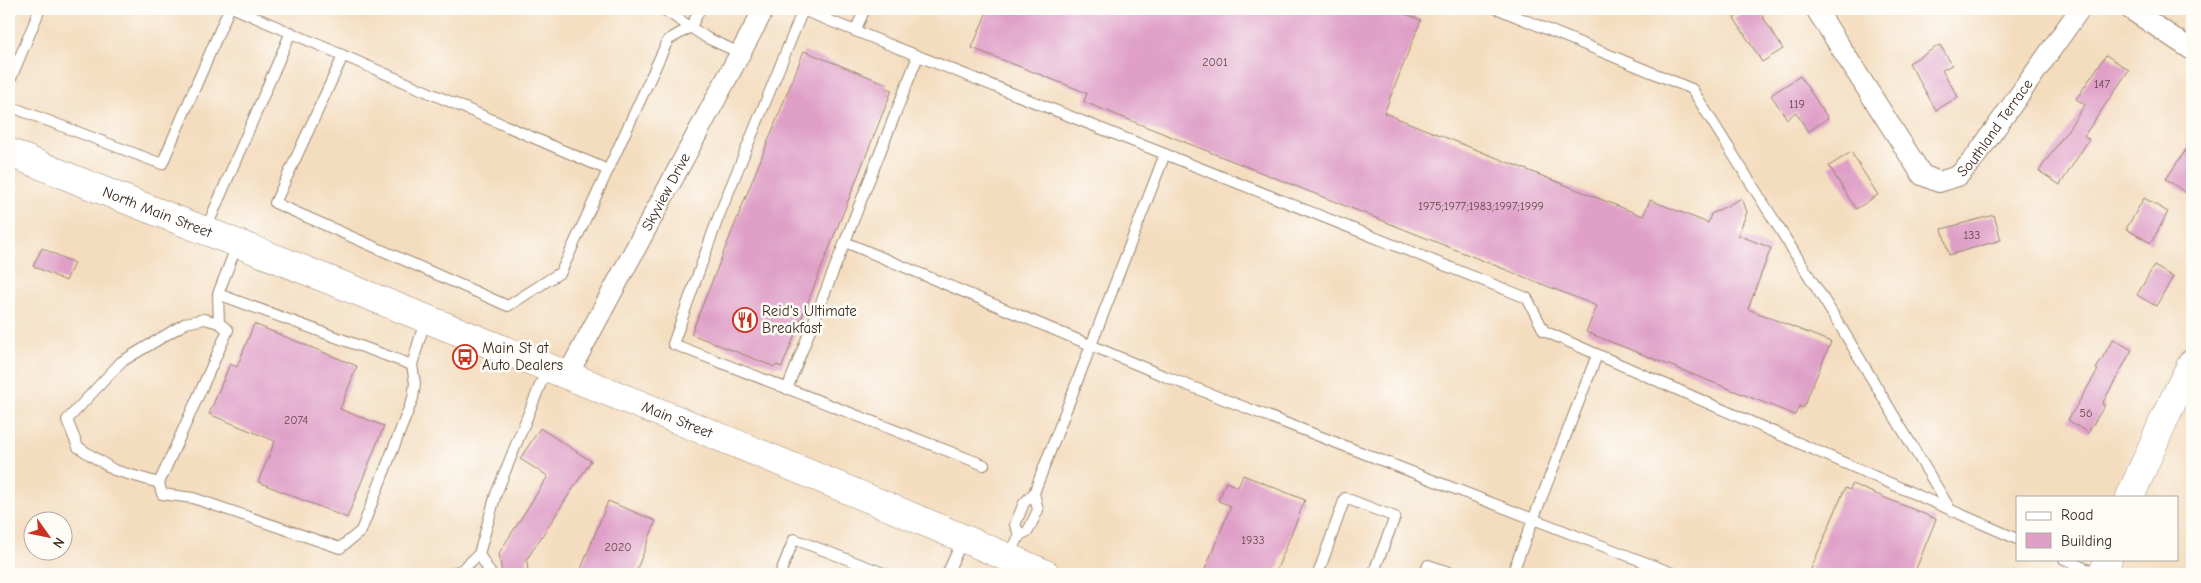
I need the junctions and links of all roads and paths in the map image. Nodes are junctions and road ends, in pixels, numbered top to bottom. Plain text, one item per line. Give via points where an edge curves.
1 (40, 9) edge
2 (228, 9) edge
3 (236, 9) edge
4 (663, 9) edge
5 (700, 9) edge
6 (764, 9) edge
7 (865, 9) edge
8 (1498, 9) edge
9 (1816, 9) edge
10 (2080, 9) edge
11 (2130, 9) edge
12 (801, 10) edge
13 (691, 27) junction
14 (856, 31) junction
15 (291, 32) junction
16 (2192, 50) edge
17 (740, 54) junction
18 (343, 56) junction
19 (918, 56) junction
20 (9, 82) edge
21 (9, 106) edge
22 (9, 152) edge
23 (1165, 154) junction
24 (608, 170) junction
25 (205, 232) junction
26 (845, 242) junction
27 (237, 245) junction
28 (306, 270) joint
29 (218, 294) junction
30 (425, 319) junction
31 (220, 323) junction
32 (1090, 344) junction
33 (1597, 355) junction
34 (2192, 363) edge
35 (412, 365) junction
36 (557, 372) junction
37 (787, 388) junction
38 (984, 465) dead end
39 (159, 483) junction
40 (1034, 493) junction
41 (2130, 496) edge
42 (1950, 510) junction
43 (1533, 519) junction
44 (963, 538) junction
45 (2016, 539) edge
46 (1014, 546) junction
47 (479, 554) junction
48 (2066, 560) edge
49 (2108, 560) edge
50 (450, 574) edge
51 (491, 574) edge
52 (780, 574) edge
53 (886, 574) edge
54 (946, 574) edge
55 (1046, 574) edge
56 (1318, 574) edge
57 (1373, 574) edge
58 (1424, 574) edge
59 (1455, 574) edge
60 (1512, 574) edge
61 (1675, 574) edge
62 (2098, 574) edge
63 (2103, 574) edge

1 - 20 lane
2 - 21 lane via 162,164
3 - 15 lane
4 - 13 lane
5 - 13 lane
6 - 17 street, Skyview Drive
7 - 14 lane
8 - 42 lane via 1692,89 1839,324
9 - 10 street, Southland Terrace via 1922,175 1939,182 1958,176 1973,160
11 - 16 street
12 - 14 lane
12 - 37 lane via 718,218 673,344
13 - 17 lane
13 - 24 lane via 668,40
14 - 19 lane
15 - 18 lane
15 - 25 lane
17 - 36 street, Skyview Drive
18 - 24 lane
18 - 24 lane via 275,202 508,306 561,272
19 - 23 lane
19 - 26 lane
22 - 25 main road, North Main Street
23 - 32 lane
23 - 33 lane via 1527,298 1544,330
25 - 27 main road, North Main Street
26 - 32 lane
26 - 37 lane
27 - 28 main road, North Main Street
27 - 29 lane
28 - 30 main road, Main Street
29 - 31 lane
29 - 35 lane
30 - 35 lane
30 - 36 main road, Main Street
31 - 39 lane via 228,330
31 - 39 lane via 204,320 186,323 121,362 67,420 78,447 114,470
32 - 40 lane
32 - 43 lane via 1164,376
33 - 42 lane
33 - 43 lane
34 - 41 main road
35 - 39 lane via 413,398 361,531 340,548 193,498 162,494
36 - 44 main road, Main Street via 819,476
36 - 47 lane via 496,494
37 - 38 lane
40 - 46 lane via 1024,503 1015,525
40 - 46 lane via 1038,510 1028,531
42 - 45 lane
43 - 60 lane
43 - 61 lane
44 - 46 main road, Main Street
44 - 54 lane
46 - 55 main road, Main Street
47 - 50 lane via 463,569
47 - 51 lane
48 - 62 lane
49 - 63 main road
52 - 53 lane via 794,539
56 - 57 lane via 1345,498 1396,517
58 - 59 lane via 1428,565

